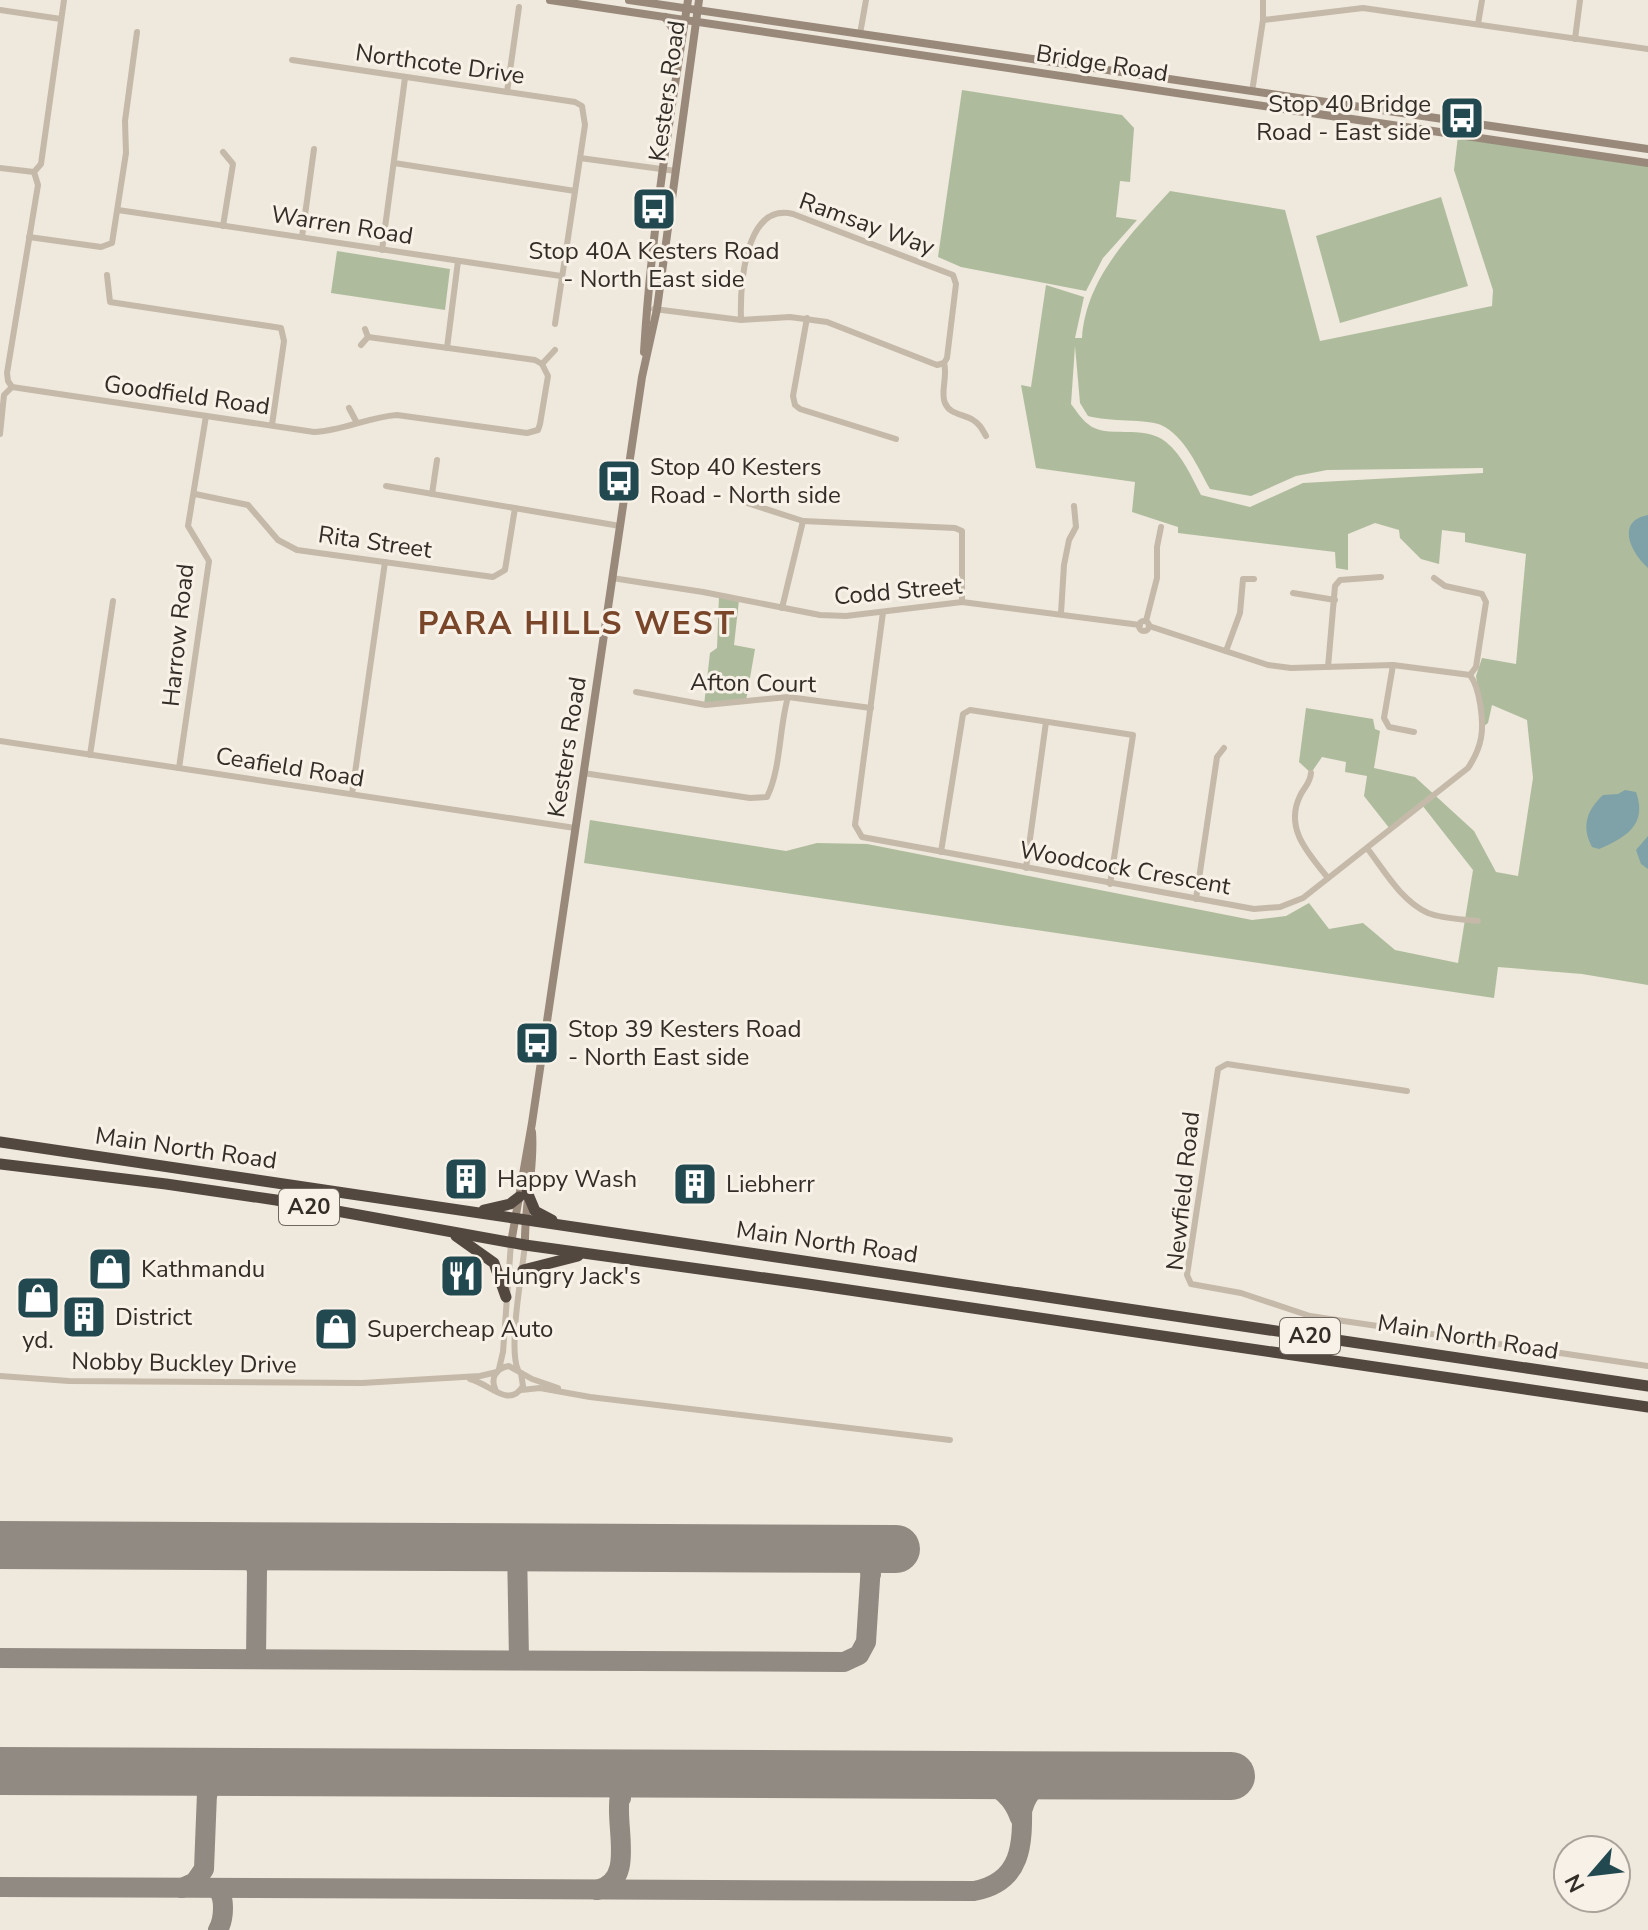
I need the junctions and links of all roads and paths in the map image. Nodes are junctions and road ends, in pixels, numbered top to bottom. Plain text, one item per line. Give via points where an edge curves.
1 (64, 0) edge
2 (550, 0) edge
3 (629, 0) edge
4 (699, 0) edge
5 (866, 0) edge
6 (1263, 0) edge
7 (1482, 0) edge
8 (1580, 0) edge
9 (687, 4) edge
10 (1363, 4) edge
11 (519, 7) dead end
12 (0, 10) edge
13 (698, 10) junction
14 (665, 17) junction
15 (61, 19) junction
16 (685, 20) junction
17 (1263, 20) junction
18 (696, 22) junction
19 (1478, 24) junction
20 (137, 32) dead end
21 (860, 34) junction
22 (1575, 39) junction
23 (681, 42) junction
24 (858, 46) junction
25 (1648, 49) edge
26 (292, 60) dead end
27 (1131, 75) junction
28 (405, 78) junction
29 (1130, 87) junction
30 (507, 92) junction
31 (1252, 92) junction
32 (591, 99) dead end
33 (582, 106) junction
34 (1250, 106) junction
35 (1366, 109) junction
36 (1364, 123) junction
37 (314, 149) dead end
38 (1648, 149) edge
39 (223, 152) dead end
40 (580, 158) junction
41 (394, 163) junction
42 (1648, 163) edge
43 (0, 168) edge
44 (663, 170) junction
45 (676, 171) junction
46 (34, 172) junction
47 (575, 191) junction
48 (118, 210) junction
49 (223, 226) junction
50 (29, 237) junction
51 (302, 237) junction
52 (382, 250) junction
53 (458, 261) junction
54 (107, 275) dead end
55 (561, 276) junction
56 (647, 307) junction
57 (657, 309) junction
58 (807, 318) junction
59 (741, 320) junction
60 (555, 324) dead end
61 (365, 329) dead end
62 (368, 337) junction
63 (361, 345) dead end
64 (447, 348) junction
65 (555, 350) dead end
66 (944, 363) junction
67 (542, 364) junction
68 (642, 377) junction
69 (12, 387) junction
70 (349, 408) dead end
71 (206, 416) junction
72 (357, 423) junction
73 (272, 425) junction
74 (0, 434) edge
75 (986, 436) dead end
76 (896, 439) dead end
77 (437, 460) dead end
78 (386, 486) dead end
79 (195, 494) junction
80 (432, 494) junction
81 (741, 501) dead end
82 (1074, 506) dead end
83 (515, 508) junction
84 (803, 521) junction
85 (620, 526) junction
86 (1161, 527) dead end
87 (385, 562) junction
88 (1381, 577) dead end
89 (612, 578) junction
90 (1434, 578) dead end
91 (1254, 579) dead end
92 (1293, 593) dead end
93 (1335, 600) junction
94 (113, 601) dead end
95 (962, 602) junction
96 (782, 608) junction
97 (883, 612) junction
98 (1061, 613) junction
99 (1145, 624) junction
100 (1226, 651) junction
101 (1393, 665) junction
102 (1328, 667) junction
103 (1470, 675) junction
104 (636, 692) dead end
105 (788, 697) junction
106 (871, 708) junction
107 (1046, 722) junction
108 (1414, 732) dead end
109 (0, 741) edge
110 (1224, 748) dead end
111 (90, 755) junction
112 (179, 768) junction
113 (583, 773) junction
114 (1311, 773) dead end
115 (352, 794) junction
116 (575, 828) junction
117 (1367, 848) junction
118 (941, 852) junction
119 (1026, 868) junction
120 (1328, 878) junction
121 (1110, 884) junction
122 (1196, 899) junction
123 (1478, 921) dead end
124 (1407, 1091) dead end
125 (0, 1142) edge
126 (0, 1164) edge
127 (523, 1195) junction
128 (471, 1212) junction
129 (520, 1219) junction
130 (563, 1226) junction
131 (452, 1233) junction
132 (511, 1243) junction
133 (525, 1245) junction
134 (586, 1254) junction
135 (523, 1270) junction
136 (506, 1297) junction
137 (1648, 1366) edge
138 (498, 1371) junction
139 (519, 1371) junction
140 (0, 1376) edge
141 (463, 1377) junction
142 (1648, 1386) edge
143 (521, 1390) junction
144 (496, 1391) junction
145 (569, 1393) junction
146 (1648, 1407) edge
147 (950, 1440) dead end

1 - 15 street
2 - 14 main road, Bridge Road
3 - 9 main road, Bridge Road
4 - 13 main road, Kesters Road
5 - 21 street
6 - 17 street
7 - 19 street
8 - 22 street
9 - 13 main road, Bridge Road
9 - 16 main road, Kesters Road
10 - 17 street
10 - 19 street
11 - 30 street
12 - 15 street
13 - 18 main road, Kesters Road
13 - 21 main road, Bridge Road
14 - 16 main road, Bridge Road
14 - 23 main road
15 - 46 street via 41,164
16 - 18 main road, Bridge Road
16 - 23 main road, Kesters Road
17 - 31 street
18 - 24 main road, Bridge Road
18 - 45 main road, Kesters Road
19 - 22 street
20 - 48 street
21 - 24 main road
21 - 27 main road, Bridge Road
22 - 25 street
23 - 44 main road, Kesters Road
24 - 29 main road, Bridge Road
26 - 28 street, Northcote Drive
27 - 29 main road
27 - 31 main road, Bridge Road
28 - 30 street, Northcote Drive
28 - 41 street
29 - 34 main road, Bridge Road
30 - 33 street, Northcote Drive
31 - 34 main road
31 - 35 main road, Bridge Road
32 - 33 street
33 - 40 street
34 - 36 main road, Bridge Road
35 - 36 main road
35 - 38 main road, Bridge Road
36 - 42 main road, Bridge Road
37 - 51 street
39 - 49 street via 233,164
40 - 44 street
40 - 47 street
41 - 47 street
41 - 52 street
43 - 46 street
44 - 45 street
44 - 56 main road, Kesters Road
45 - 57 main road, Kesters Road
46 - 50 street via 38,185
47 - 55 street
48 - 49 street, Warren Road
48 - 50 street via 108,246
49 - 51 street, Warren Road
50 - 69 street via 7,373
51 - 52 street, Warren Road
52 - 53 street, Warren Road
53 - 55 street, Warren Road
53 - 64 street
54 - 73 street via 110,302 281,328 284,341
55 - 60 street
56 - 57 street
56 - 68 main road, Kesters Road
57 - 59 street
57 - 68 main road, Kesters Road
58 - 59 street
58 - 66 street via 928,362
58 - 76 street via 795,405
59 - 66 street, Ramsay Way via 753,235 772,214 786,212 953,275
61 - 62 street
62 - 63 street
62 - 64 street
64 - 67 street
65 - 67 street
66 - 75 street via 943,401 956,414 978,423
67 - 72 street, Goodfield Road via 548,376 534,432 397,415
68 - 85 main road, Kesters Road
69 - 71 street, Goodfield Road
69 - 74 street via 3,399
70 - 72 street
71 - 73 street, Goodfield Road
71 - 79 street, Harrow Road
72 - 73 street, Goodfield Road via 330,431
77 - 80 street
78 - 80 street
79 - 87 street, Rita Street via 248,505 278,540 297,550
79 - 112 street, Harrow Road via 188,526 209,561
80 - 83 street
81 - 84 street
82 - 98 street via 1076,527 1064,565
83 - 85 street
83 - 87 street, Rita Street via 505,570 493,577
84 - 95 street via 962,531
84 - 96 street
85 - 89 main road, Kesters Road
86 - 99 street via 1157,578
87 - 115 street
88 - 93 street via 1340,580
89 - 96 street, Codd Street
89 - 113 main road, Kesters Road
90 - 103 street via 1445,586 1482,594 1486,602 1476,667
91 - 100 street via 1243,579 1240,613
92 - 93 street
93 - 102 street
94 - 111 street
95 - 97 street, Codd Street
95 - 98 street, Codd Street
96 - 97 street, Codd Street via 820,615
97 - 106 street, Woodcock Crescent
98 - 99 street, Codd Street
99 - 100 street, Codd Street
100 - 102 street, Codd Street via 1268,665
101 - 102 street, Codd Street
101 - 103 street, Codd Street
101 - 108 street via 1384,718 1389,727
103 - 117 street, Woodcock Crescent via 1476,683 1481,732 1475,757 1459,776
104 - 105 street, Afton Court via 706,705
105 - 106 street, Afton Court
105 - 113 street via 767,797
106 - 118 street, Woodcock Crescent via 857,832
107 - 118 street via 970,710 963,714
107 - 119 street
107 - 121 street via 1133,735
109 - 111 street, Ceafield Road
110 - 122 street via 1217,757
111 - 112 street, Ceafield Road
112 - 115 street, Ceafield Road
113 - 116 main road, Kesters Road
114 - 120 street via 1299,797 1295,825 1304,848
115 - 116 street, Ceafield Road
116 - 127 main road, Kesters Road
117 - 120 street, Woodcock Crescent
117 - 123 street via 1408,900 1425,912
118 - 119 street, Woodcock Crescent
119 - 121 street, Woodcock Crescent
120 - 122 street, Woodcock Crescent via 1303,898 1280,907 1254,909
121 - 122 street, Woodcock Crescent
124 - 137 street, Newfield Road via 1227,1064 1218,1069 1187,1275 1191,1284 1241,1293 1310,1316
125 - 128 highway, Main North Road / A20
126 - 131 highway, Main North Road / A20 via 276,1200
127 - 128 highway via 509,1204
127 - 129 main road, Kesters Road
127 - 130 highway via 535,1211
128 - 129 highway, Main North Road / A20
129 - 130 highway, Main North Road / A20
129 - 132 main road, Kesters Road
129 - 133 main road, Kesters Road
130 - 142 highway, Main North Road / A20
131 - 132 highway, Main North Road / A20
131 - 136 highway via 494,1263
132 - 133 highway, Main North Road / A20
132 - 136 street, Kesters Road
133 - 134 highway, Main North Road / A20
133 - 135 street, Kesters Road
134 - 135 highway
134 - 146 highway, Main North Road / A20
135 - 139 street, Kesters Road via 515,1335
136 - 138 street, Kesters Road
138 - 139 street via 509,1366
138 - 141 street, Nobby Buckley Drive
138 - 144 street via 493,1379
139 - 143 street
139 - 145 street
140 - 141 street, Nobby Buckley Drive via 346,1383
141 - 144 street, Nobby Buckley Drive
143 - 144 street via 509,1397
143 - 145 street
145 - 147 street

